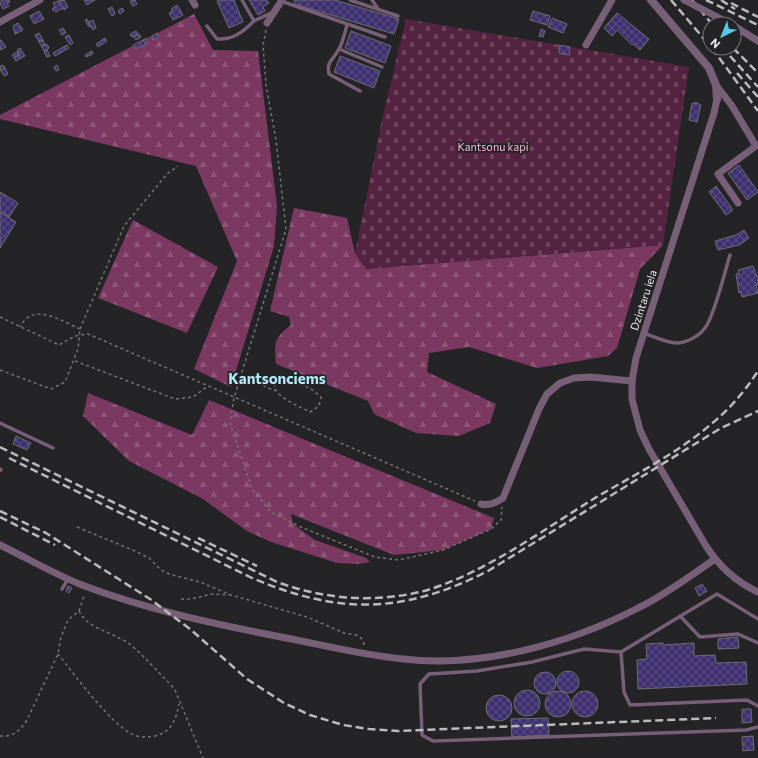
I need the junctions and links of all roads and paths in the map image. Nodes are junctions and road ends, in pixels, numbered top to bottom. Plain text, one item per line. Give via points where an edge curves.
1 (40, 0) edge
2 (242, 0) edge
3 (281, 0) edge
4 (350, 0) edge
5 (372, 0) edge
6 (612, 0) edge
7 (651, 0) edge
8 (684, 0) edge
9 (378, 9) junction
10 (273, 12) junction
11 (398, 16) dead end
12 (715, 16) edge
13 (254, 21) junction
14 (0, 22) edge
15 (267, 23) joint
16 (347, 24) junction
17 (207, 26) dead end
18 (742, 31) edge
19 (385, 37) dead end
20 (758, 41) edge
21 (586, 45) dead end
22 (339, 49) junction
23 (382, 66) dead end
24 (716, 85) junction
25 (360, 91) dead end
26 (717, 99) joint
27 (178, 166) dead end
28 (738, 203) dead end
29 (730, 255) dead end
30 (0, 317) edge
31 (20, 327) junction
32 (80, 329) junction
33 (644, 333) junction
34 (80, 336) junction
35 (74, 361) junction
36 (0, 370) edge
37 (240, 380) junction
38 (632, 381) junction
39 (208, 386) junction
40 (275, 391) junction
41 (234, 398) junction
42 (0, 423) edge
43 (53, 448) dead end
44 (503, 498) junction
45 (481, 504) joint
46 (77, 527) dead end
47 (1, 547) edge
48 (715, 559) junction
49 (68, 578) junction
50 (62, 589) dead end
51 (100, 591) junction
52 (758, 592) edge
53 (231, 596) junction
54 (181, 599) dead end
55 (79, 611) junction
56 (680, 616) junction
57 (758, 619) edge
58 (758, 643) edge
59 (621, 652) junction
60 (58, 654) junction
61 (367, 654) junction
62 (180, 703) junction
63 (757, 704) edge
64 (758, 727) edge
65 (0, 736) edge
66 (204, 758) edge

1 - 14 street
2 - 13 lane
3 - 10 street
3 - 16 lane
4 - 9 lane
5 - 9 lane
6 - 21 street
7 - 24 street, Dzintaru iela via 708,68
8 - 12 street, bridge
9 - 11 lane
10 - 13 lane
10 - 15 street
13 - 17 lane via 244,31 224,39 217,38
15 - 37 path via 263,45 266,85 276,140 286,229
16 - 19 lane
16 - 22 lane
18 - 20 street
22 - 23 lane
22 - 25 lane via 327,67 329,74
24 - 26 street, Dzintaru iela
24 - 28 street via 756,146 718,174
26 - 33 street, Dzintaru iela
27 - 32 path via 167,174 124,226
29 - 33 lane via 710,316 700,333 685,342 676,343
30 - 31 path
31 - 32 path via 31,315 42,313
31 - 34 path via 59,345
32 - 34 path
33 - 38 street, Dzintaru iela
34 - 35 path
34 - 39 path via 88,334
35 - 36 path via 65,382 51,389
35 - 39 path via 175,399 193,397
37 - 40 path via 253,381
37 - 41 path
38 - 44 street via 574,378 560,383 547,394
38 - 48 street, Dzintaru iela via 632,399 648,449
39 - 41 path
40 - 40 path via 310,412 320,404 321,397 316,392 283,378 275,382
41 - 44 path via 230,423 238,453 252,489 271,512 374,557 398,560 444,550 491,529 501,520
41 - 45 path
42 - 43 lane
44 - 45 street via 494,504
46 - 53 path via 142,554 169,574 200,582
47 - 49 street
48 - 52 street, Dzintaru iela via 731,575
48 - 61 street via 640,608 587,632 555,642 514,652 439,660 405,660
49 - 50 lane
49 - 51 street
51 - 55 path via 84,596
51 - 61 street via 156,610 206,622
53 - 54 path via 212,594
53 - 61 path via 307,617 344,633 356,634 361,638
55 - 60 path via 68,620
55 - 62 path via 83,619 92,625 132,645 169,683
56 - 57 lane via 717,594
56 - 58 lane via 700,637 738,634
56 - 59 lane
59 - 63 lane via 624,692 630,705 747,700
59 - 64 lane via 584,649 532,662 477,671 429,674 420,684 422,735 433,741 746,730
60 - 62 path via 102,707 134,735 148,738 168,730 175,721
60 - 65 path via 22,728 7,737
62 - 66 path

